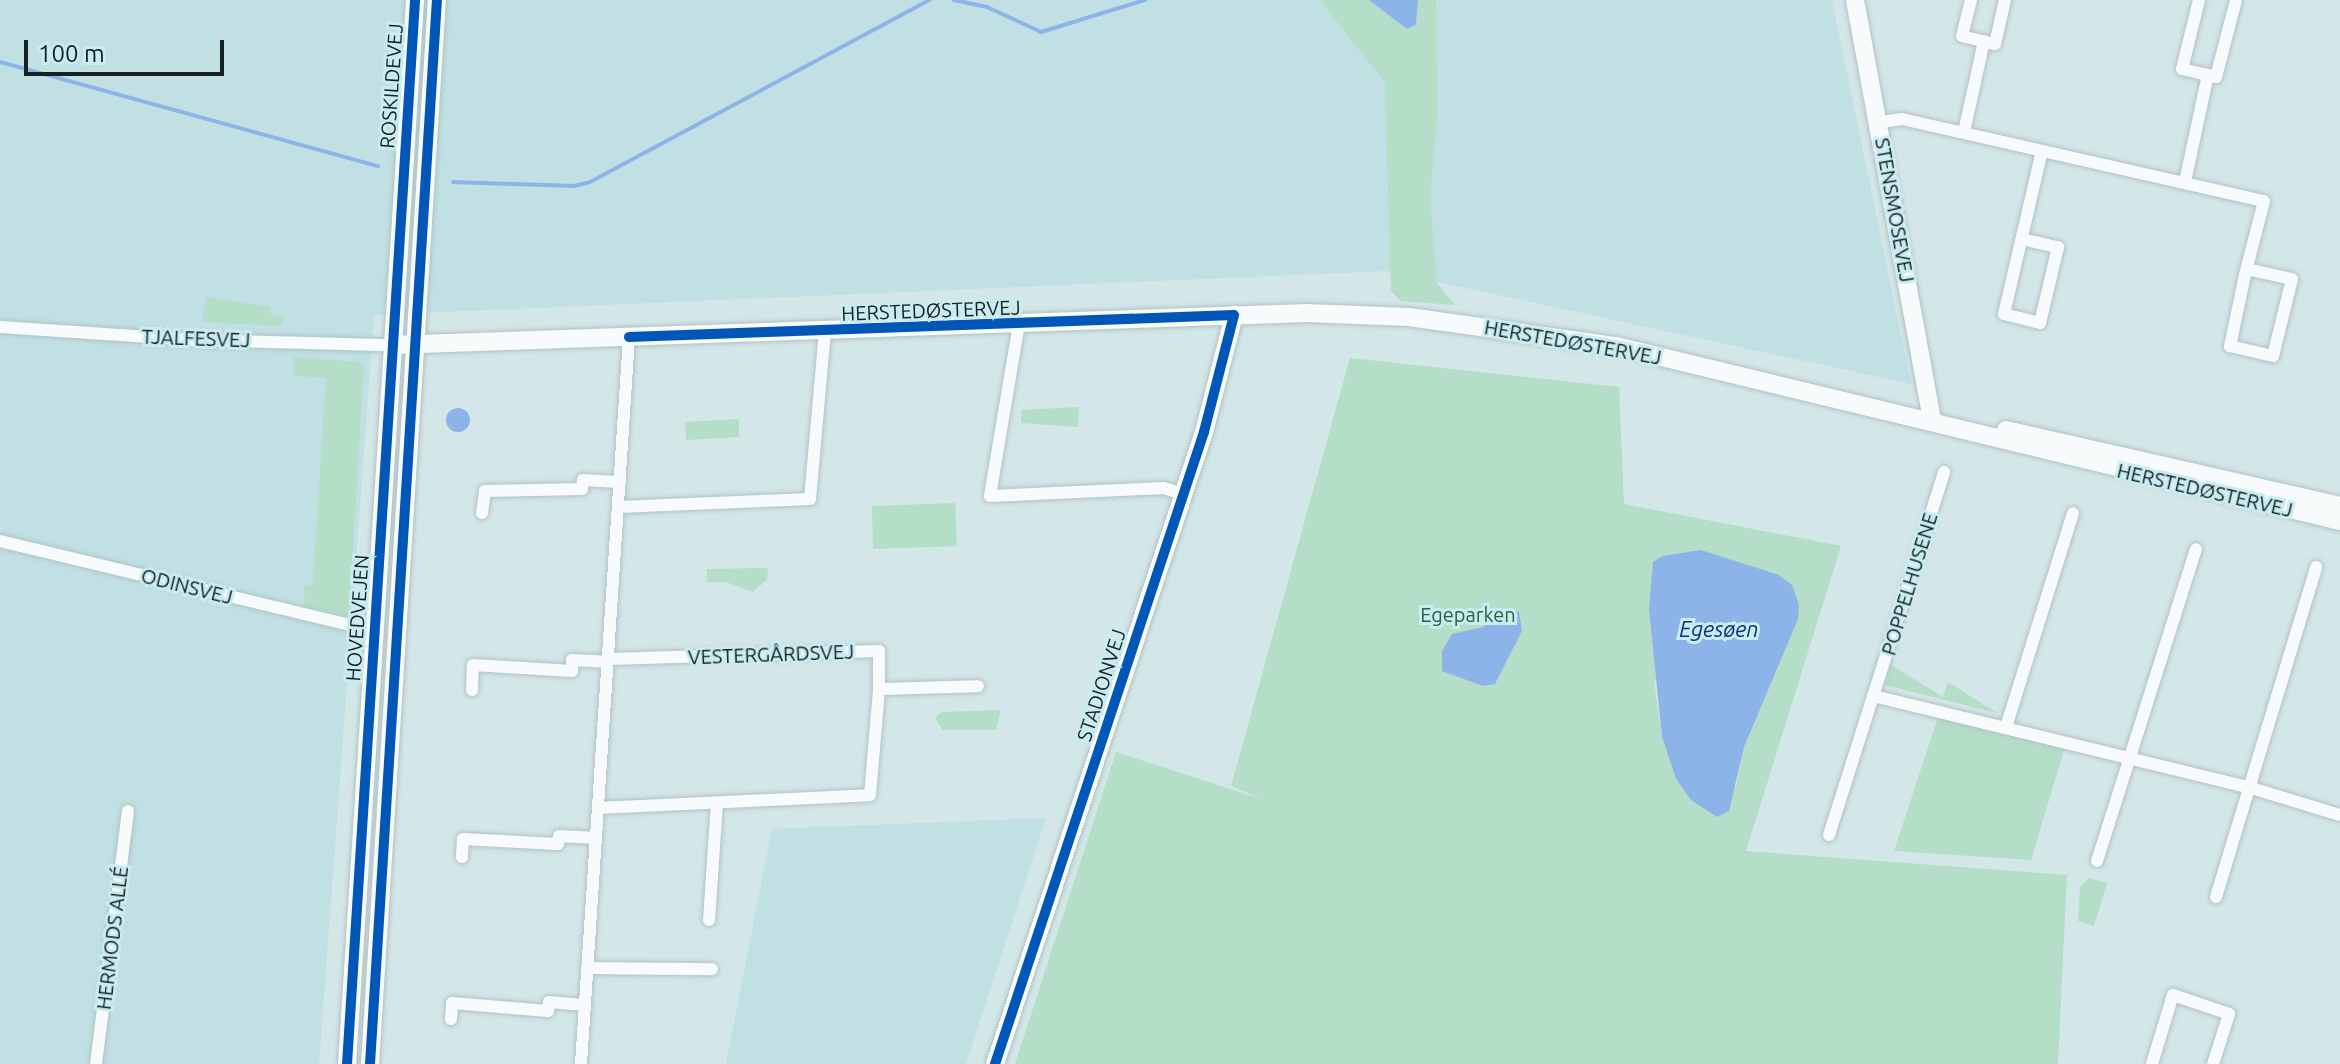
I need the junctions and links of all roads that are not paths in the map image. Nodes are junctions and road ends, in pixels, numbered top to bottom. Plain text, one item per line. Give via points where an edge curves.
1 (415, 0) edge
2 (437, 0) edge
3 (1855, 0) edge
4 (1971, 0) edge
5 (2005, 0) edge
6 (2199, 0) edge
7 (2236, 0) edge
8 (1984, 41) junction
9 (2208, 75) junction
10 (1879, 122) junction
11 (1964, 132) junction
12 (2042, 151) junction
13 (403, 174) joint
14 (426, 178) joint
15 (2185, 182) junction
16 (2022, 239) junction
17 (2247, 269) junction
18 (1234, 315) junction
19 (1019, 324) junction
20 (0, 327) edge
21 (825, 332) junction
22 (629, 337) junction
23 (391, 345) junction
24 (415, 345) junction
25 (1932, 421) junction
26 (1944, 472) dead end
27 (620, 482) junction
28 (1183, 494) junction
29 (2340, 506) edge
30 (618, 507) junction
31 (482, 513) dead end
32 (2073, 513) dead end
33 (2340, 521) edge
34 (0, 541) edge
35 (2196, 549) dead end
36 (2316, 567) dead end
37 (375, 631) junction
38 (607, 661) junction
39 (978, 686) dead end
40 (879, 689) junction
41 (472, 690) dead end
42 (1874, 696) junction
43 (2006, 727) junction
44 (2131, 759) junction
45 (2248, 787) junction
46 (717, 803) junction
47 (598, 808) junction
48 (128, 811) dead end
49 (2340, 815) edge
50 (1829, 835) dead end
51 (596, 838) junction
52 (462, 857) dead end
53 (2097, 861) dead end
54 (2216, 897) dead end
55 (709, 920) dead end
56 (587, 968) junction
57 (712, 969) dead end
58 (585, 1005) junction
59 (451, 1019) dead end
60 (96, 1064) edge
61 (347, 1064) edge
62 (370, 1064) edge
63 (581, 1064) edge
64 (995, 1064) edge
65 (2152, 1064) edge
66 (2213, 1064) edge

1 - 13 street, ROSKILDEVEJ
2 - 14 street, ROSKILDEVEJ
3 - 10 street, STENSMOSEVEJ
4 - 8 street via 1962,36
5 - 8 street via 1995,44
6 - 9 street via 2182,69
7 - 9 street via 2216,77
8 - 11 street
9 - 15 street
10 - 11 street via 1902,119
10 - 25 street, STENSMOSEVEJ
11 - 12 street
12 - 15 street
12 - 16 street
13 - 23 street, HOVEDVEJEN
14 - 24 street, HOVEDVEJEN
15 - 17 street via 2264,201
16 - 16 street via 2004,314 2040,323 2058,247
17 - 17 street via 2230,346 2273,356 2292,279
18 - 19 street, HERSTEDØSTERVEJ
18 - 25 street, HERSTEDØSTERVEJ via 1409,317 1541,332
18 - 28 street, STADIONVEJ
19 - 21 street, HERSTEDØSTERVEJ
19 - 28 street via 990,496 1164,488
20 - 23 street, TJALFESVEJ via 195,340
21 - 22 street, HERSTEDØSTERVEJ
21 - 30 street via 810,499
22 - 24 street, HERSTEDØSTERVEJ
22 - 27 street
23 - 24 street, HERSTEDØSTERVEJ
23 - 37 street, HOVEDVEJEN
24 - 62 street, HOVEDVEJEN
25 - 29 street, HERSTEDØSTERVEJ via 1974,423
25 - 33 street, HERSTEDØSTERVEJ via 1965,434
26 - 42 street, POPPELHUSENE
27 - 30 street
27 - 31 street via 583,480 582,489 485,491
28 - 64 street, STADIONVEJ
30 - 38 street
32 - 43 street
34 - 37 street, ODINSVEJ
35 - 44 street
36 - 45 street
37 - 61 street, HOVEDVEJEN
38 - 40 street, VESTERGÅRDSVEJ via 879,651
38 - 41 street, VESTERGÅRDSVEJ via 572,660 572,671 473,665
38 - 47 street
39 - 40 street
40 - 46 street, VESTERGÅRDSVEJ via 870,795
42 - 43 street
42 - 50 street, POPPELHUSENE
43 - 44 street
44 - 45 street
44 - 53 street
45 - 49 street
45 - 54 street
46 - 47 street, VESTERGÅRDSVEJ
46 - 55 street
47 - 51 street
48 - 60 street, HERMODS ALLÉ
51 - 52 street via 559,836 558,844 463,839
51 - 56 street
56 - 57 street
56 - 58 street
58 - 59 street via 549,1002 548,1011 452,1003
58 - 63 street
65 - 66 street via 2173,995 2229,1014

